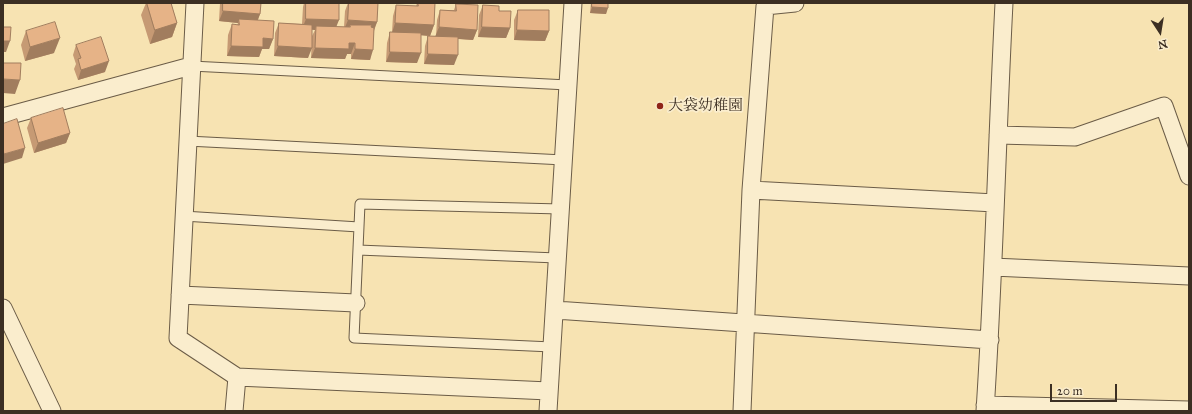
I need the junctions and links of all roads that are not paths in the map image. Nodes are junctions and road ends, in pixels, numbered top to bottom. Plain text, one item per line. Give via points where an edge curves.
1 (195, 3) edge
2 (570, 3) edge
3 (795, 3) edge
4 (1004, 3) edge
5 (191, 66) junction
6 (568, 84) junction
7 (3, 117) edge
8 (998, 135) junction
9 (187, 141) junction
10 (564, 160) junction
11 (1189, 176) edge
12 (751, 190) junction
13 (995, 203) junction
14 (561, 210) junction
15 (183, 216) junction
16 (359, 227) junction
17 (358, 250) junction
18 (558, 258) junction
19 (993, 267) junction
20 (1189, 276) edge
21 (180, 295) junction
22 (356, 304) junction
23 (3, 308) edge
24 (554, 310) junction
25 (746, 323) junction
26 (990, 340) junction
27 (552, 347) junction
28 (237, 376) junction
29 (549, 391) junction
30 (985, 408) edge
31 (1189, 410) edge
32 (52, 411) edge
33 (234, 411) edge
34 (548, 411) edge
35 (742, 411) edge

1 - 5 street
2 - 6 street
3 - 12 street via 765,6
4 - 8 street
5 - 6 lane
5 - 7 street
5 - 9 street
6 - 10 street
8 - 11 street via 1075,136 1164,106
8 - 13 street
9 - 10 lane
9 - 15 street
10 - 14 street
12 - 13 street
12 - 25 street
13 - 19 street
14 - 16 lane via 360,204
14 - 18 street
15 - 16 lane
15 - 21 street
16 - 17 lane
17 - 18 lane
17 - 22 lane
18 - 24 street
19 - 20 street
19 - 26 street
21 - 22 street
21 - 28 street via 178,338
22 - 27 lane via 354,338
23 - 32 street
24 - 25 street
24 - 27 street
25 - 26 street
25 - 35 street
26 - 30 street
27 - 29 street
28 - 29 street
28 - 33 street
29 - 34 street
30 - 31 street

